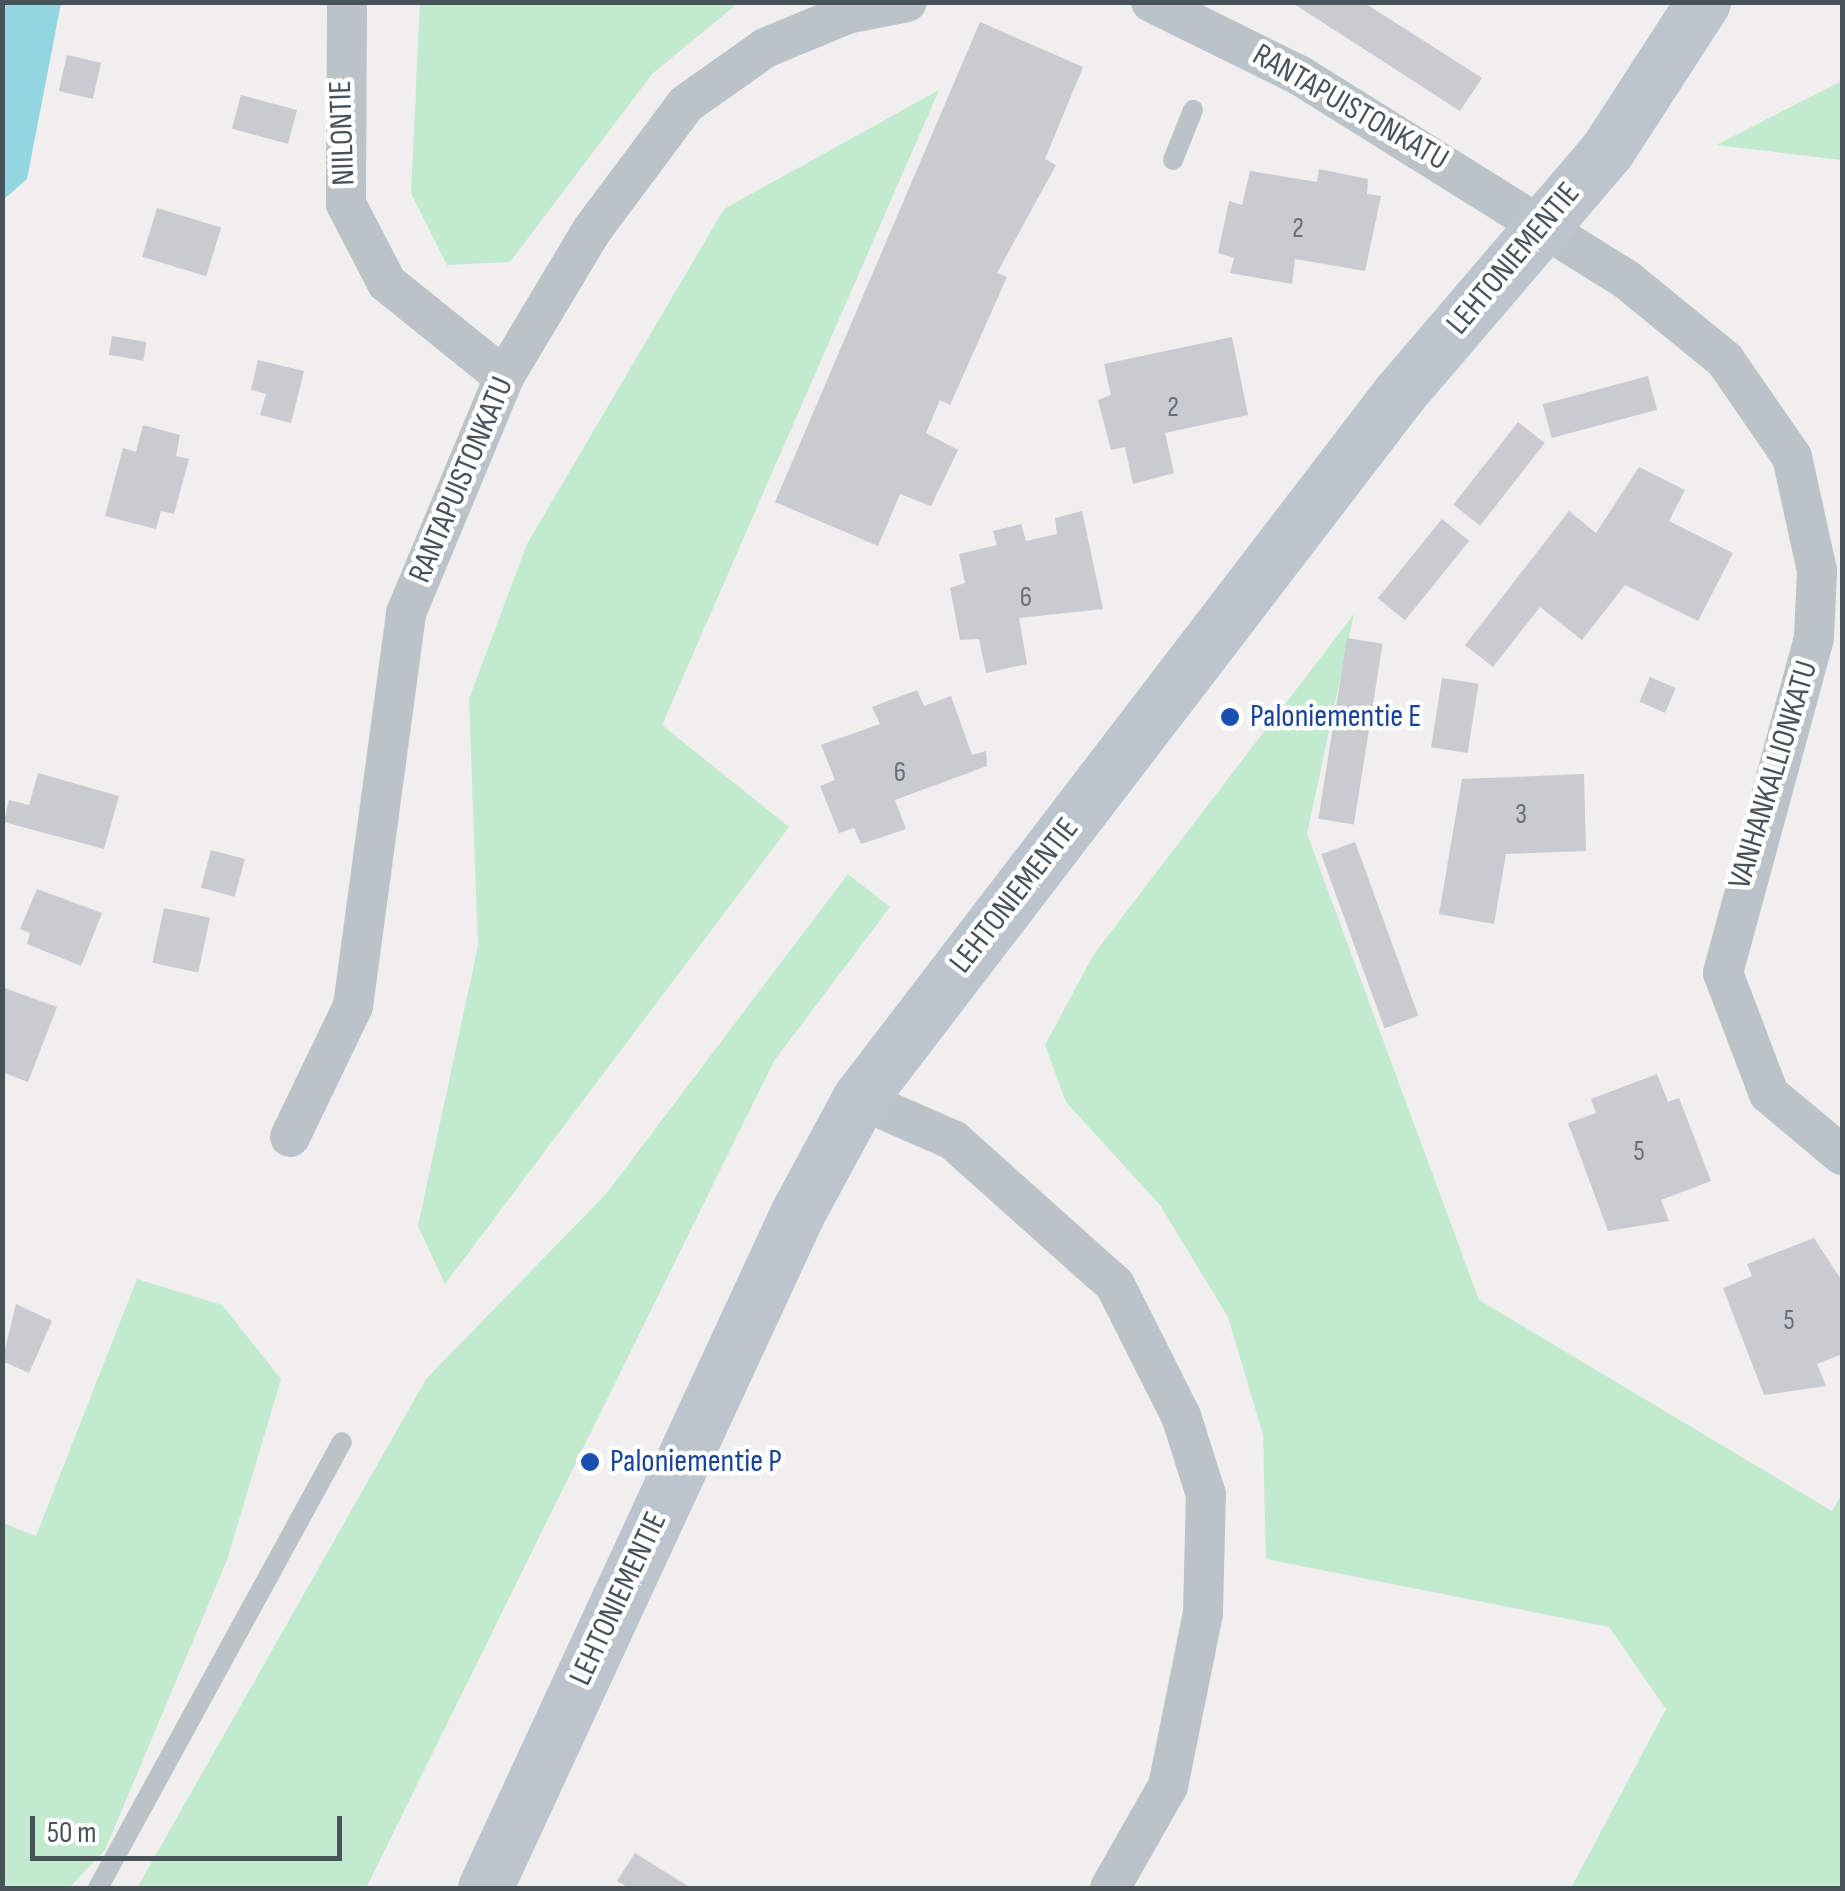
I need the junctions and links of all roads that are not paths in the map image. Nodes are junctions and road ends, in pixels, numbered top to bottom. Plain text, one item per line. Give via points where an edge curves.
1 (347, 2) edge
2 (907, 2) edge
3 (1151, 2) edge
4 (1702, 2) edge
5 (1193, 110) dead end
6 (1174, 160) dead end
7 (1544, 223) junction
8 (504, 377) junction
9 (859, 1098) junction
10 (290, 1137) dead end
11 (1842, 1155) edge
12 (342, 1442) dead end
13 (98, 1888) edge
14 (485, 1888) edge
15 (1110, 1888) edge

1 - 8 street, NIILONTIE via 346,204 387,283
2 - 8 street, RANTAPUISTONKATU via 847,14 766,48 686,104 592,230
3 - 7 street, RANTAPUISTONKATU via 1299,74
4 - 7 main road, LEHTONIEMENTIE via 1671,62
5 - 6 lane
7 - 9 main road, LEHTONIEMENTIE via 1398,394
7 - 11 street, VANHANKALLIONKATU via 1725,360 1792,457 1817,571 1814,638 1722,973 1769,1094
8 - 10 street, RANTAPUISTONKATU via 406,613 354,1006
9 - 14 main road, LEHTONIEMENTIE via 798,1212
9 - 15 street via 953,1140 1115,1285 1196,1463 1206,1495 1203,1613 1187,1704 1168,1786
12 - 13 lane

